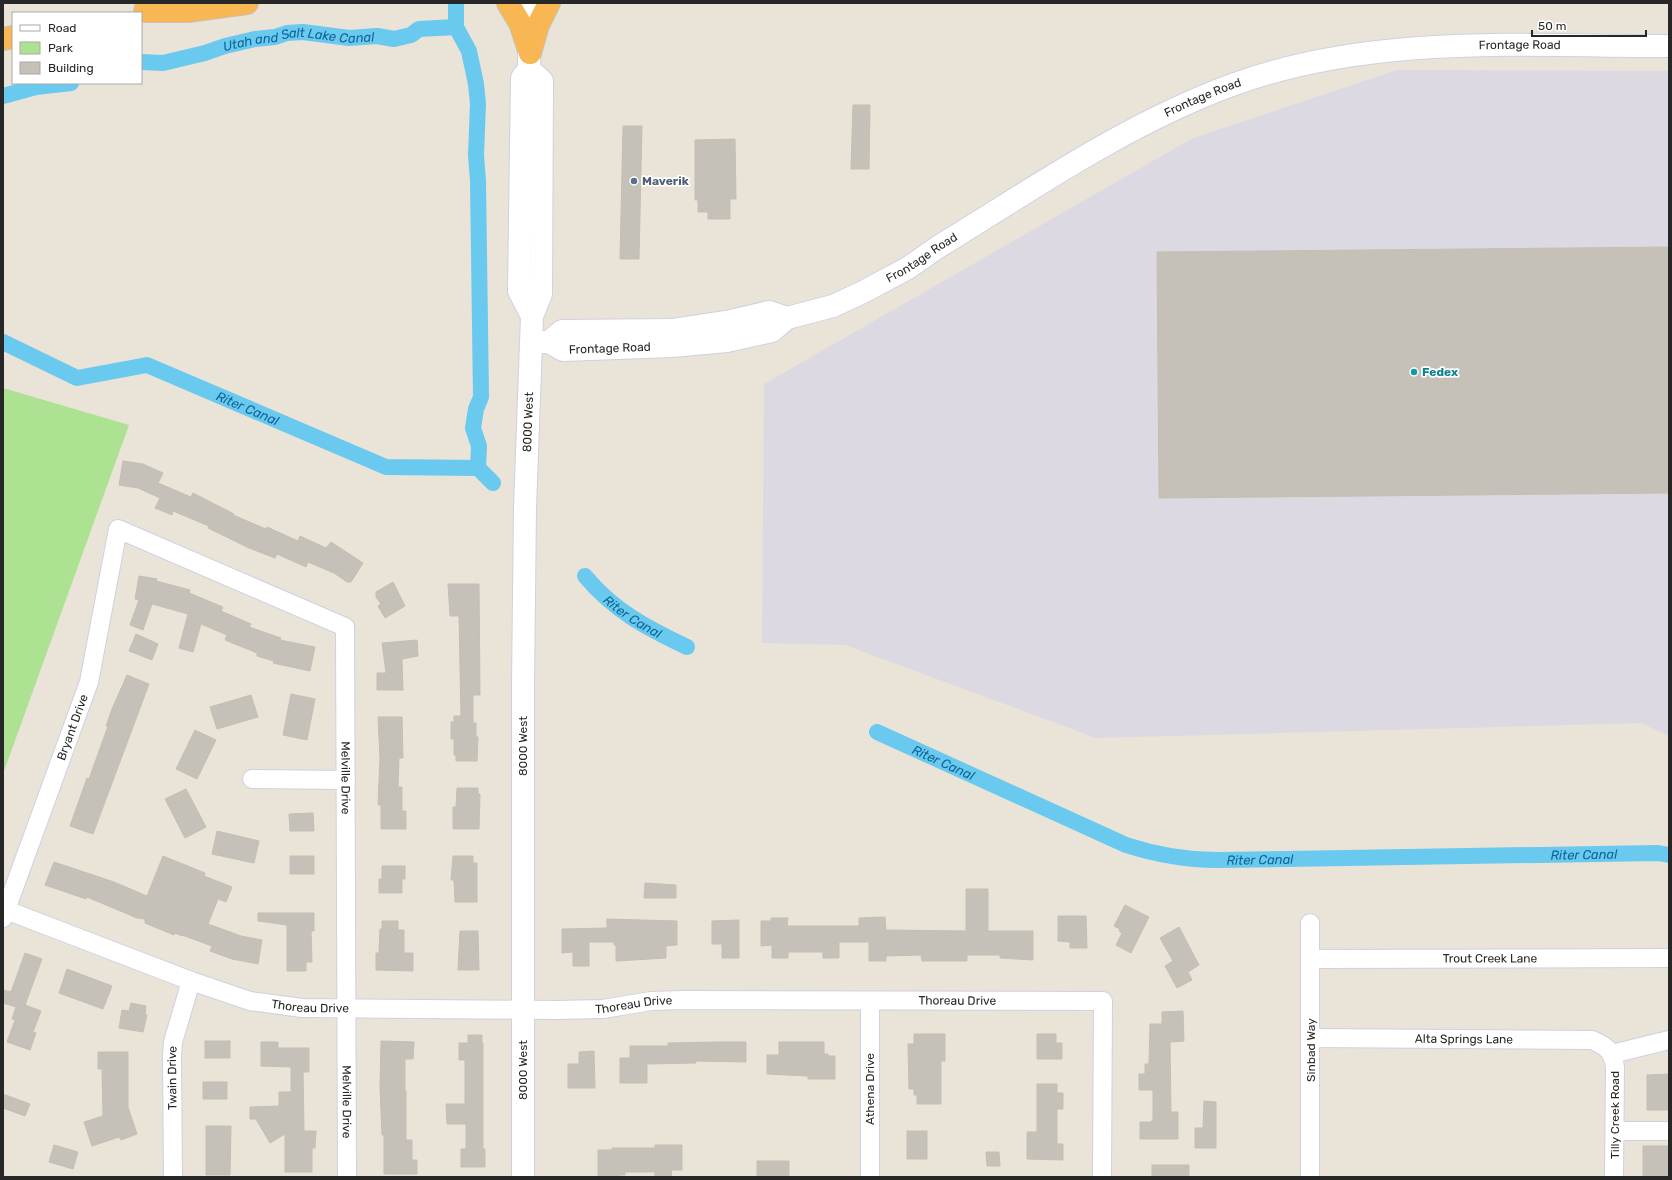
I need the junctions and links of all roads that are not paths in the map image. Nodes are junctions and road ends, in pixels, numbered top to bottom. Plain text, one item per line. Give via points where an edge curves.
1 (183, 3) edge
2 (247, 3) edge
3 (508, 3) edge
4 (530, 3) edge
5 (549, 3) edge
6 (139, 12) edge
7 (1669, 46) edge
8 (530, 61) junction
9 (540, 342) junction
10 (118, 529) joint
11 (252, 779) dead end
12 (346, 780) junction
13 (5, 914) edge
14 (1310, 923) dead end
15 (1669, 958) edge
16 (1310, 959) junction
17 (191, 981) junction
18 (870, 1001) junction
19 (347, 1008) junction
20 (523, 1011) junction
21 (1311, 1038) junction
22 (1669, 1040) edge
23 (1612, 1054) junction
24 (1615, 1131) junction
25 (1669, 1131) edge
26 (173, 1177) edge
27 (347, 1177) edge
28 (524, 1177) edge
29 (870, 1177) edge
30 (1102, 1177) edge
31 (1310, 1177) edge
32 (1614, 1177) edge

1 - 6 highway
2 - 6 highway via 188,11
3 - 8 highway via 520,23
4 - 8 street
5 - 8 highway via 538,25
7 - 9 street, Frontage Road via 1417,48 1347,56 1270,73 1197,99 1136,127 895,275 833,306 787,318 772,331 727,341 688,345 563,350
8 - 9 street, 8000 West via 542,80 541,294 532,316
9 - 20 street, 8000 West via 525,539
10 - 12 street, Melville Drive via 345,627
10 - 13 street, Bryant Drive via 89,682
11 - 12 street
12 - 19 street, Melville Drive
13 - 17 street, Thoreau Drive
14 - 16 street, Sinbad Way
15 - 16 street, Trout Creek Lane
16 - 21 street, Sinbad Way
17 - 19 street, Thoreau Drive via 250,1001 302,1008
17 - 26 street, Twain Drive via 173,1042
18 - 20 street, Thoreau Drive via 674,1000 603,1009
18 - 29 street, Athena Drive
18 - 30 street, Thoreau Drive via 1103,1001
19 - 20 street, Thoreau Drive
19 - 27 street, Melville Drive
20 - 28 street, 8000 West
21 - 23 street, Alta Springs Lane via 1592,1040 1604,1045
21 - 31 street, Sinbad Way
22 - 23 street
23 - 24 street, Tilly Creek Road via 1615,1066
24 - 25 street
24 - 32 street, Tilly Creek Road

